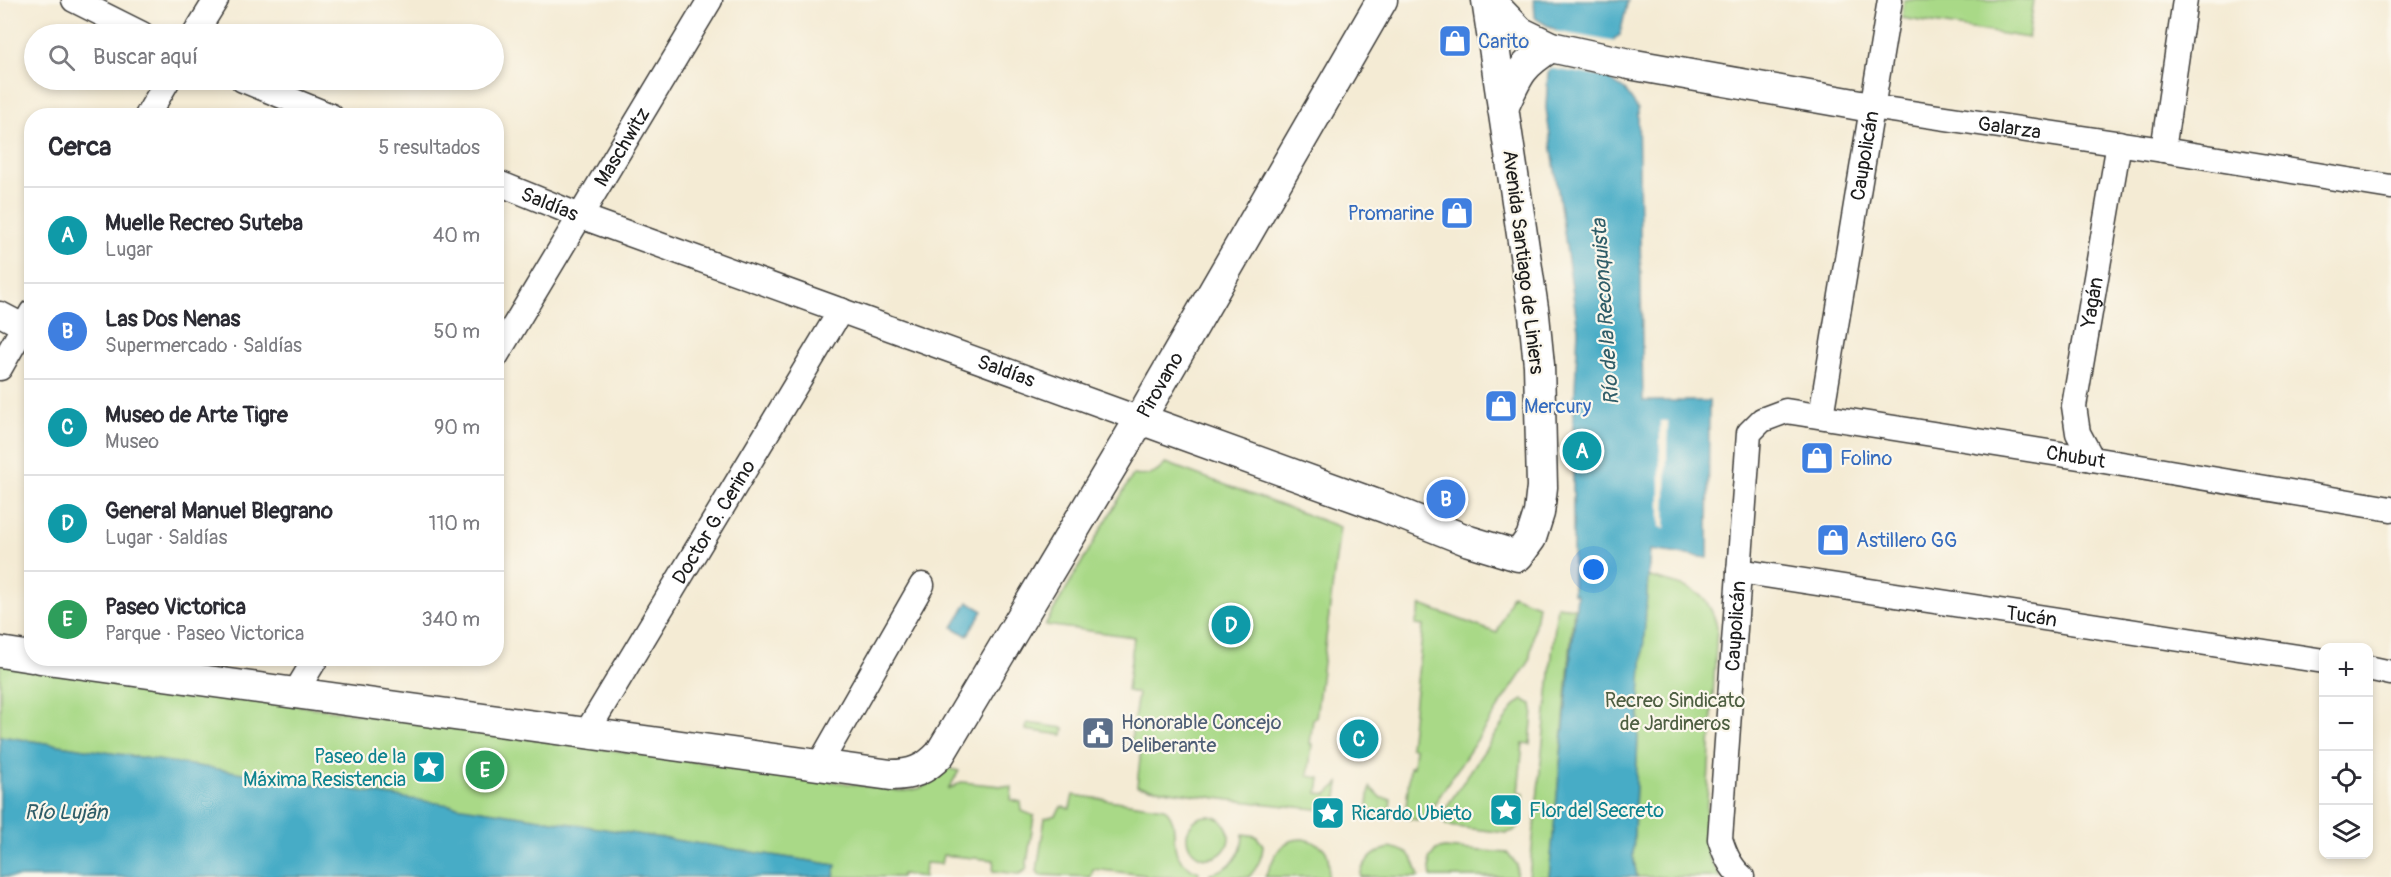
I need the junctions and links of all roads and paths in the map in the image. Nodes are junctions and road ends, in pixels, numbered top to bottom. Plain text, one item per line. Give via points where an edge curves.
1 (74, 0) edge
2 (216, 0) edge
3 (710, 0) edge
4 (1382, 0) edge
5 (1488, 0) edge
6 (1890, 0) edge
7 (2185, 0) edge
8 (122, 24) edge
9 (201, 24) edge
10 (1551, 47) junction
11 (1629, 64) joint
12 (162, 90) edge
13 (267, 90) edge
14 (1872, 107) junction
15 (152, 108) edge
16 (311, 108) edge
17 (1503, 108) junction
18 (2119, 143) junction
19 (2163, 150) junction
20 (504, 186) edge
21 (2391, 187) edge
22 (580, 216) junction
23 (841, 310) junction
24 (0, 314) edge
25 (24, 318) edge
26 (24, 324) edge
27 (504, 343) edge
28 (0, 368) edge
29 (1821, 416) junction
30 (1140, 419) junction
31 (1762, 420) joint
32 (2092, 459) junction
33 (2391, 509) edge
34 (1518, 556) joint
35 (1739, 571) junction
36 (922, 585) dead end
37 (0, 652) edge
38 (24, 656) edge
39 (2319, 660) edge
40 (98, 666) edge
41 (311, 666) edge
42 (2373, 669) edge
43 (2391, 673) edge
44 (295, 693) junction
45 (585, 735) junction
46 (819, 765) junction
47 (1738, 874) edge

1 - 8 street
2 - 9 street
3 - 22 street, Maschwitz
4 - 30 street, Pirovano
5 - 10 street, Avenida Santiago de Liniers via 1520,32
5 - 17 street, Avenida Santiago de Liniers
6 - 14 street, Caupolicán
7 - 19 street
10 - 11 street, Avenida Santiago de Liniers
10 - 17 street via 1520,70
11 - 14 street, Galarza
12 - 15 street
13 - 16 street
14 - 18 street, Galarza
14 - 29 street, Caupolicán
17 - 34 street, Avenida Santiago de Liniers via 1539,365 1542,487 1531,538
18 - 19 street, Galarza
18 - 32 street, Yagán via 2074,406 2078,433
19 - 21 street, Galarza
20 - 22 street, Saldías
22 - 23 street, Saldías
22 - 27 street, Maschwitz
23 - 30 street, Saldías
23 - 45 street, Doctor G. Cerino
24 - 25 street
26 - 28 street
29 - 31 street, Chubut via 1786,411
29 - 32 street, Chubut
30 - 34 street, Saldías
30 - 46 street, Pirovano via 930,764 917,772 898,775
31 - 35 street, Caupolicán via 1749,433
32 - 33 street, Chubut
35 - 39 street, Tucán
35 - 47 street, Caupolicán via 1720,839 1724,854
36 - 46 street
37 - 38 street
40 - 44 street
41 - 44 street
42 - 43 street
44 - 45 street
45 - 46 street

